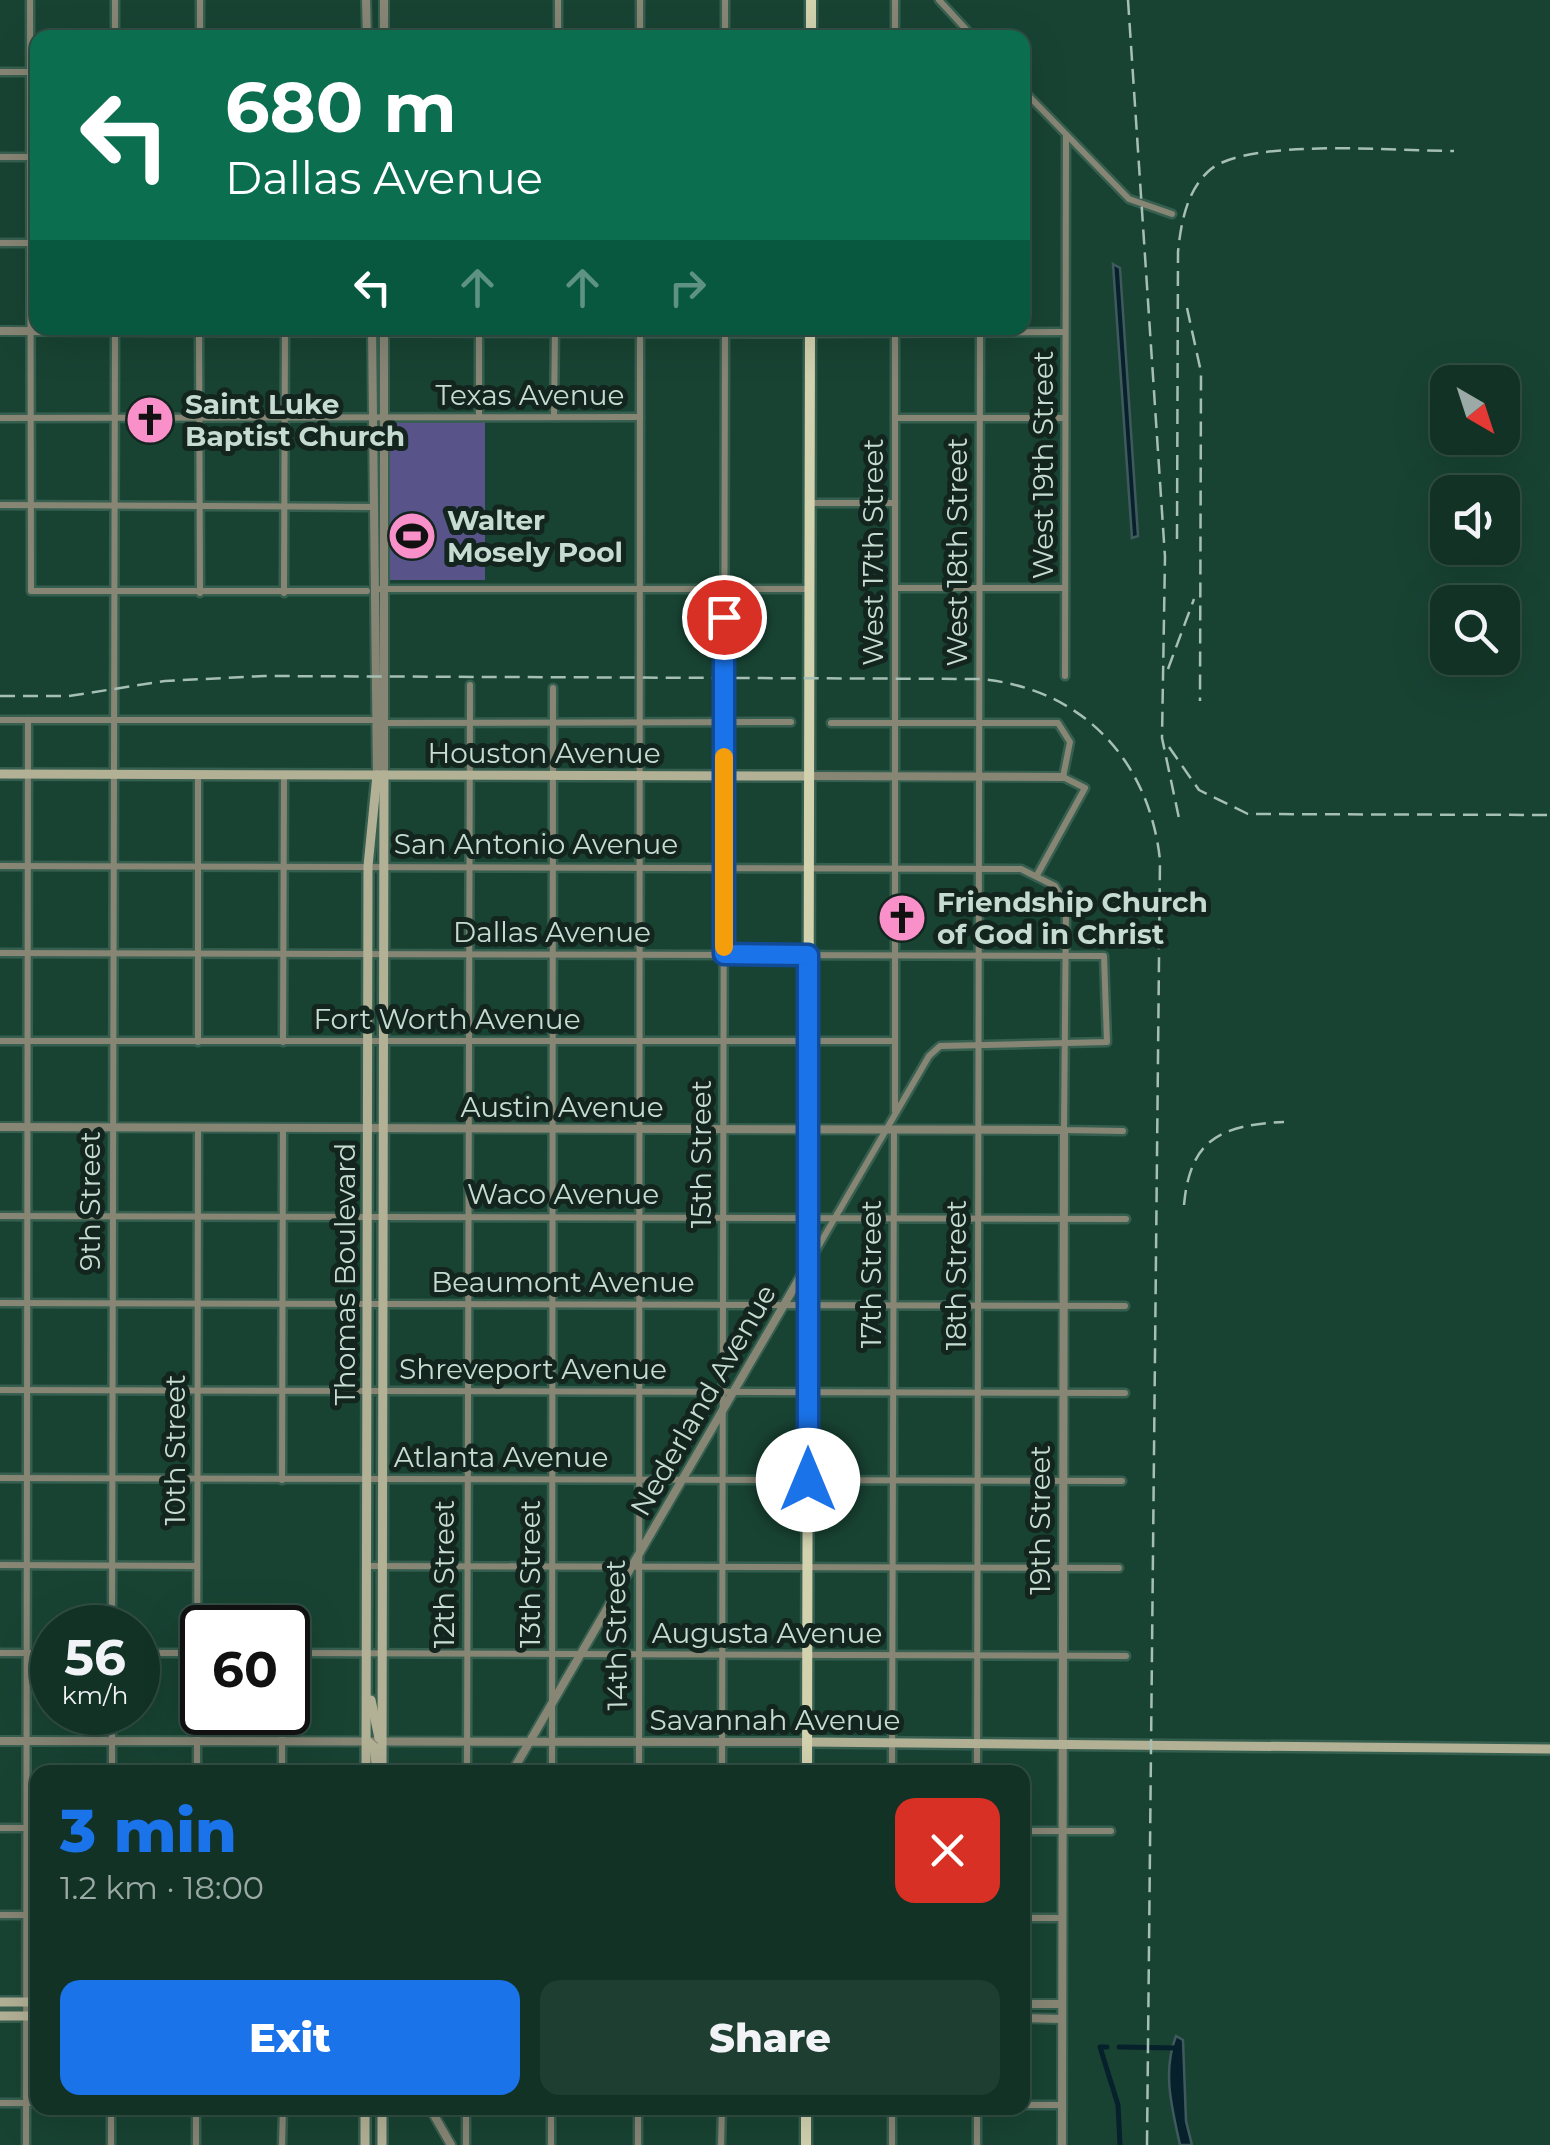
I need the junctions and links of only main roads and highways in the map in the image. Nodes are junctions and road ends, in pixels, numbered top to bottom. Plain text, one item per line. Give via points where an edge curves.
1 (812, 0) edge
2 (811, 30) edge
3 (810, 335) edge
4 (0, 774) edge
5 (380, 775) junction
6 (809, 776) junction
7 (366, 1688) junction
8 (366, 1741) junction
9 (382, 1741) junction
10 (807, 1742) junction
11 (1550, 1749) edge
12 (366, 1765) edge
13 (378, 1765) edge
14 (380, 1765) edge
15 (807, 1765) edge
16 (0, 2002) edge
17 (30, 2002) edge
18 (0, 2016) edge
19 (30, 2016) edge
20 (365, 2115) edge
21 (382, 2115) edge
22 (806, 2115) edge
23 (365, 2145) edge
24 (382, 2145) edge
25 (806, 2145) edge

1 - 2 main road
3 - 6 main road
4 - 5 main road, Houston Avenue
5 - 6 main road, Houston Avenue
5 - 7 main road, Thomas Boulevard via 368,866
5 - 9 main road, Thomas Boulevard
6 - 10 main road
7 - 8 main road, Thomas Boulevard
7 - 9 main road
8 - 12 main road, Thomas Boulevard
8 - 13 main road
9 - 14 main road, Thomas Boulevard
10 - 11 main road, Savannah Avenue
10 - 15 main road
16 - 17 main road
18 - 19 main road
20 - 23 main road
21 - 24 main road
22 - 25 main road

